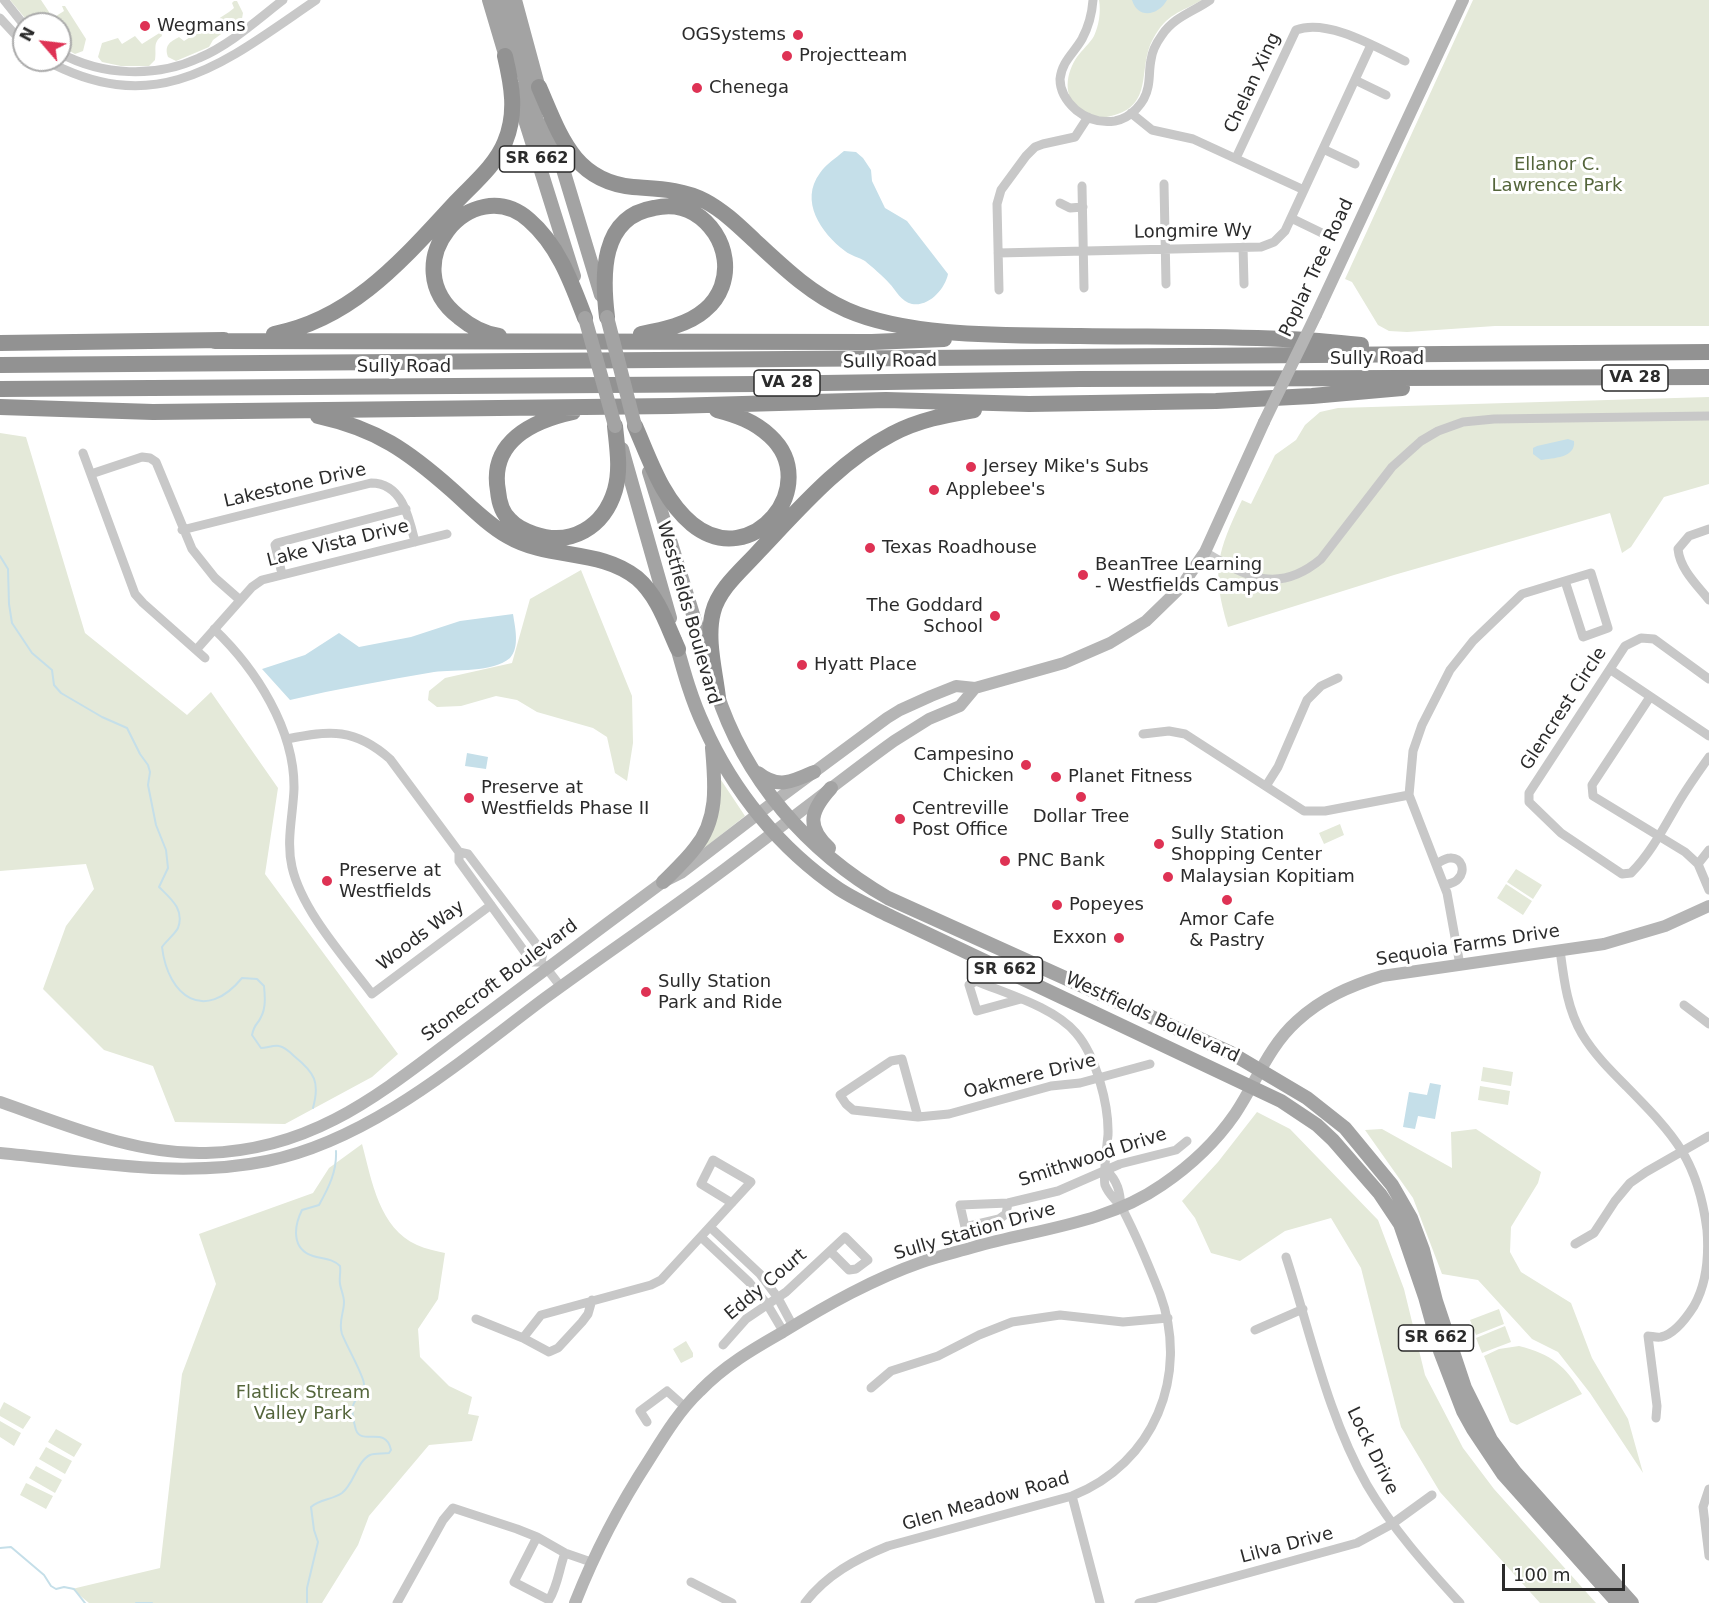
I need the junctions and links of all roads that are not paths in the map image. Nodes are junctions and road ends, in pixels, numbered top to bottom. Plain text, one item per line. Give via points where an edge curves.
1 (4, 0) edge
2 (284, 0) edge
3 (316, 0) edge
4 (489, 0) edge
5 (502, 0) edge
6 (515, 0) edge
7 (1094, 0) edge
8 (1210, 0) edge
9 (1463, 0) edge
10 (13, 12) edge
11 (0, 18) edge
12 (12, 31) edge
13 (1371, 45) junction
14 (506, 56) junction
15 (72, 58) edge
16 (1405, 61) dead end
17 (69, 72) edge
18 (1355, 80) junction
19 (538, 87) junction
20 (1386, 95) dead end
21 (1131, 113) junction
22 (1088, 117) junction
23 (1323, 149) junction
24 (1236, 158) junction
25 (1355, 164) dead end
26 (562, 168) junction
27 (1164, 184) dead end
28 (1082, 186) dead end
29 (1304, 190) junction
30 (1060, 203) dead end
31 (1083, 207) junction
32 (1291, 219) junction
33 (1324, 234) dead end
34 (1243, 247) junction
35 (1165, 248) junction
36 (1083, 251) junction
37 (998, 253) junction
38 (1166, 284) dead end
39 (1244, 284) dead end
40 (1084, 288) dead end
41 (999, 290) dead end
42 (606, 317) junction
43 (585, 318) junction
44 (1023, 336) junction
45 (215, 341) junction
46 (533, 341) junction
47 (609, 341) junction
48 (0, 343) edge
49 (1709, 352) edge
50 (1515, 354) junction
51 (0, 365) edge
52 (1709, 377) edge
53 (1574, 379) junction
54 (0, 388) edge
55 (1029, 404) junction
56 (671, 406) junction
57 (0, 407) edge
58 (596, 407) junction
59 (275, 410) junction
60 (1709, 416) edge
61 (615, 426) junction
62 (635, 426) junction
63 (83, 453) dead end
64 (91, 474) junction
65 (406, 509) junction
66 (1709, 529) edge
67 (183, 530) junction
68 (447, 534) dead end
69 (415, 542) junction
70 (1205, 552) junction
71 (282, 574) junction
72 (1565, 581) junction
73 (240, 600) junction
74 (1709, 600) edge
75 (214, 629) junction
76 (678, 649) junction
77 (196, 650) junction
78 (205, 658) dead end
79 (1611, 670) junction
80 (1338, 678) dead end
81 (1709, 679) edge
82 (975, 687) junction
83 (1650, 697) junction
84 (718, 698) junction
85 (1143, 734) dead end
86 (1709, 736) edge
87 (287, 739) junction
88 (711, 740) junction
89 (1709, 757) edge
90 (752, 769) junction
91 (814, 772) junction
92 (1266, 786) junction
93 (831, 788) junction
94 (1408, 795) junction
95 (775, 801) junction
96 (758, 814) junction
97 (789, 819) junction
98 (773, 833) junction
99 (1659, 837) junction
100 (1709, 850) edge
101 (459, 852) junction
102 (1436, 864) junction
103 (1698, 864) junction
104 (663, 882) junction
105 (1444, 885) junction
106 (869, 887) junction
107 (1709, 890) edge
108 (491, 905) junction
109 (1709, 906) edge
110 (1560, 950) junction
111 (544, 965) junction
112 (1460, 965) junction
113 (561, 987) junction
114 (1021, 999) junction
115 (1684, 1005) dead end
116 (1709, 1024) edge
117 (1150, 1064) dead end
118 (1260, 1069) junction
119 (1098, 1078) junction
120 (1251, 1085) junction
121 (0, 1102) edge
122 (918, 1117) junction
123 (1709, 1136) edge
124 (1187, 1141) dead end
125 (1683, 1150) junction
126 (0, 1153) edge
127 (1106, 1170) junction
128 (732, 1203) junction
129 (1008, 1203) junction
130 (1121, 1208) junction
131 (710, 1227) junction
132 (701, 1237) junction
133 (1575, 1244) dead end
134 (831, 1252) dead end
135 (1286, 1257) dead end
136 (778, 1298) junction
137 (592, 1300) junction
138 (767, 1304) junction
139 (1303, 1310) junction
140 (1168, 1318) junction
141 (476, 1319) dead end
142 (788, 1328) junction
143 (1255, 1330) dead end
144 (523, 1338) junction
145 (723, 1345) dead end
146 (871, 1388) dead end
147 (685, 1407) junction
148 (1656, 1418) dead end
149 (647, 1422) dead end
150 (1709, 1489) edge
151 (1432, 1495) dead end
152 (1072, 1496) junction
153 (1392, 1524) junction
154 (537, 1537) junction
155 (565, 1553) junction
156 (1709, 1556) edge
157 (591, 1562) junction
158 (692, 1582) dead end
159 (1455, 1601) edge
160 (397, 1603) edge
161 (575, 1603) edge
162 (732, 1603) edge
163 (805, 1603) edge
164 (1100, 1603) edge
165 (1139, 1603) edge
166 (1618, 1603) edge
167 (1632, 1603) edge

1 - 10 street
2 - 15 street via 221,46 183,65 125,72
3 - 17 street via 208,69 167,83 104,83
4 - 14 main road, Westfields Boulevard / SR 662
5 - 26 main road via 544,145
6 - 19 main road, Westfields Boulevard / SR 662
7 - 22 street via 1087,29 1065,62 1060,79 1065,97 1074,109
8 - 21 street via 1181,16 1162,34 1151,59 1146,95
9 - 70 main road, Poplar Tree Road, bridge
11 - 12 street
13 - 16 street, Chelan Xing
13 - 18 street, Longmire Wy
13 - 24 street, Chelan Xing via 1335,30 1296,30
14 - 43 main road, Westfields Boulevard / SR 662
14 - 45 highway via 513,98 505,144 491,164 389,272 364,294 307,326
18 - 20 street
18 - 23 street, Longmire Wy
19 - 26 main road, Westfields Boulevard / SR 662
19 - 44 highway via 565,146 586,170 616,184 681,192 704,201 731,219 824,299 888,324
21 - 22 street via 1107,122
21 - 24 street via 1152,130 1193,139
22 - 37 street via 1075,137 1035,147 1000,190
23 - 25 street
23 - 29 street, Longmire Wy
24 - 29 street
26 - 42 main road, Westfields Boulevard / SR 662
27 - 35 street
28 - 31 street
29 - 32 street, Longmire Wy
30 - 31 street via 1070,208
31 - 36 street
32 - 33 street
32 - 34 street, Longmire Wy via 1274,242
34 - 35 street, Longmire Wy
34 - 39 street
35 - 36 street, Longmire Wy
35 - 38 street
36 - 37 street, Longmire Wy
36 - 40 street
37 - 41 street
42 - 47 highway via 606,260 617,231 630,219 652,208 677,207 694,213 713,230 721,243 726,268 722,286 704,311 682,323
42 - 62 main road, Westfields Boulevard / SR 662, bridge
43 - 46 highway via 567,271 529,220 502,207 479,208 463,215 440,239 434,255 433,276 440,295 452,312 482,331
43 - 61 main road, Westfields Boulevard / SR 662, bridge
44 - 47 highway via 872,342
44 - 50 highway via 1285,339
45 - 46 highway
45 - 48 highway
46 - 47 highway
49 - 50 highway, Sully Road / VA 28
50 - 51 highway, Sully Road / VA 28
52 - 53 highway, Sully Road / VA 28
53 - 54 highway, Sully Road / VA 28
53 - 55 highway via 1226,400
55 - 56 highway via 886,400
55 - 84 highway via 915,423 891,434 868,448 797,511 733,579 715,605 711,643
56 - 58 highway
56 - 62 highway via 739,416 771,436 787,465 784,500 773,519 758,532 740,538 720,538 690,523 667,494
57 - 59 highway via 153,412
58 - 59 highway
58 - 61 highway via 532,427 509,442 498,462 496,482 504,514 512,522 525,531 557,539 585,531 598,520 615,489
59 - 76 highway via 332,419 379,436 407,452 509,536 535,548 617,565 652,594
60 - 70 street via 1463,422 1438,431 1407,452 1309,569 1289,578 1258,579
61 - 76 main road, Westfields Boulevard / SR 662
62 - 84 main road, Westfields Boulevard / SR 662
63 - 64 street
64 - 67 street via 142,457 150,458 156,462
64 - 77 street via 135,594
65 - 67 street, Lakestone Drive via 386,486 371,483
65 - 69 street, Lakestone Drive
65 - 71 street via 277,543
66 - 74 street via 1689,536 1678,549 1685,570
67 - 73 street via 209,572
68 - 69 street, Lake Vista Drive
69 - 71 street, Lake Vista Drive
70 - 82 main road, Stonecroft Boulevard via 1167,602 1120,638 1064,663
71 - 73 street, Lake Vista Drive via 262,580
72 - 72 street via 1583,637 1608,628 1591,573
72 - 94 street via 1522,594 1473,641 1450,670 1422,724 1413,751
73 - 75 street, Lake Vista Drive
75 - 77 street, Lake Vista Drive
75 - 87 street via 244,663 274,709
76 - 88 main road, Westfields Boulevard / SR 662 via 690,693
77 - 78 street
79 - 81 street, Glencrest Circle via 1624,646 1641,638 1654,639
79 - 83 street
79 - 99 street, Glencrest Circle via 1529,793 1529,802 1561,833 1622,874 1631,873
80 - 92 street via 1321,686 1307,700
82 - 91 main road, Stonecroft Boulevard via 956,686 900,711
82 - 93 main road via 960,706 920,723
83 - 86 street
83 - 99 street via 1592,785 1593,796
84 - 90 main road, Westfields Boulevard / SR 662
85 - 92 street via 1169,730 1185,734
87 - 101 street via 334,731 376,747 390,759
87 - 108 street, Woods Way via 294,783 290,851 296,881 314,916 372,994
88 - 96 main road, Westfields Boulevard / SR 662
88 - 104 main road via 716,793 706,831
89 - 99 street, Glencrest Circle
90 - 91 main road via 771,782 792,781
90 - 95 main road, Westfields Boulevard / SR 662
91 - 95 main road, Stonecroft Boulevard
92 - 94 street via 1311,812
93 - 97 main road
93 - 106 main road via 814,809 815,829 824,843 864,876
94 - 102 street
95 - 96 main road, Stonecroft Boulevard
95 - 97 main road, Westfields Boulevard / SR 662
96 - 98 main road, Westfields Boulevard / SR 662
96 - 104 main road, Stonecroft Boulevard via 681,873
97 - 98 main road
97 - 106 main road, Westfields Boulevard / SR 662 via 832,862
98 - 113 main road
98 - 120 main road, Westfields Boulevard / SR 662 via 820,875 868,905
99 - 103 street
100 - 103 street
101 - 108 street via 459,861
101 - 111 street via 470,856 520,921 543,953
102 - 105 street
102 - 105 street via 1448,857 1460,861 1462,874 1457,881
103 - 107 street
104 - 111 main road, Stonecroft Boulevard
105 - 112 street
106 - 118 main road, Westfields Boulevard / SR 662
108 - 111 street via 532,962
109 - 110 main road, Sequoia Farms Drive via 1634,937
110 - 112 main road, Sequoia Farms Drive
110 - 125 street via 1566,990 1582,1034 1601,1061 1663,1123
111 - 113 street
111 - 121 main road, Stonecroft Boulevard via 364,1104 326,1125 254,1148 204,1153 148,1149
112 - 118 main road, Sequoia Farms Drive via 1382,976 1329,997 1294,1023
113 - 126 main road via 374,1120 291,1155 201,1170
114 - 114 street, Glen Meadow Road via 977,1011 969,984 976,981
114 - 119 street, Glen Meadow Road via 1058,1018 1076,1033 1089,1050
115 - 116 street
117 - 119 street, Oakmere Drive
118 - 120 main road, Sully Station Drive
118 - 167 main road, Westfields Boulevard / SR 662 via 1345,1128 1392,1185 1411,1218 1455,1360 1481,1422 1500,1455
119 - 122 street, Oakmere Drive via 1051,1086 949,1114
119 - 127 street, Glen Meadow Road via 1108,1116
120 - 130 main road, Sully Station Drive via 1235,1114 1199,1156 1159,1188
120 - 166 main road, Westfields Boulevard / SR 662 via 1317,1125 1380,1194 1400,1224 1440,1351 1473,1429 1503,1474
122 - 122 street, Oakmere Drive via 853,1110 840,1095 891,1061 902,1059
123 - 125 street
124 - 127 street, Smithwood Drive via 1176,1150
125 - 133 street via 1630,1184 1594,1233
125 - 148 street via 1700,1196 1708,1257 1703,1285 1682,1322 1661,1337 1648,1336
127 - 129 street, Smithwood Drive via 1058,1191
127 - 130 street, Glen Meadow Road via 1104,1182
128 - 128 street via 701,1184 713,1160 751,1182
128 - 131 street
129 - 129 street, Smithwood Drive via 960,1205 965,1227 999,1219 1006,1214
130 - 140 street, Glen Meadow Road
130 - 142 main road, Sully Station Drive via 923,1262 846,1295
131 - 132 street
131 - 136 street
132 - 137 street via 661,1280
132 - 138 street
134 - 136 street, Eddy Court
135 - 139 street, Lock Drive
136 - 138 street, Eddy Court
136 - 142 street
137 - 144 street via 542,1315
137 - 144 street via 588,1314 558,1348 549,1352
138 - 142 street
138 - 145 street, Eddy Court via 746,1319
139 - 143 street
139 - 153 street, Lock Drive via 1345,1442
140 - 146 street via 1123,1322 1060,1315 1012,1322 938,1356 891,1371
140 - 152 street, Glen Meadow Road via 1170,1372 1154,1423 1119,1468
141 - 144 street
142 - 147 main road, Sully Station Drive via 729,1365
147 - 149 street via 667,1391 640,1411
147 - 157 main road, Sully Station Drive via 633,1484
150 - 156 street via 1703,1507
151 - 153 street, Lilva Drive
152 - 163 street, Glen Meadow Road via 888,1546 852,1562
152 - 164 street
153 - 159 street, Lock Drive
153 - 165 street, Lilva Drive via 1343,1548
154 - 155 street
154 - 155 street via 514,1582 549,1600 557,1588
154 - 160 street via 453,1508
155 - 157 street
157 - 161 main road, Sully Station Drive
158 - 162 street

